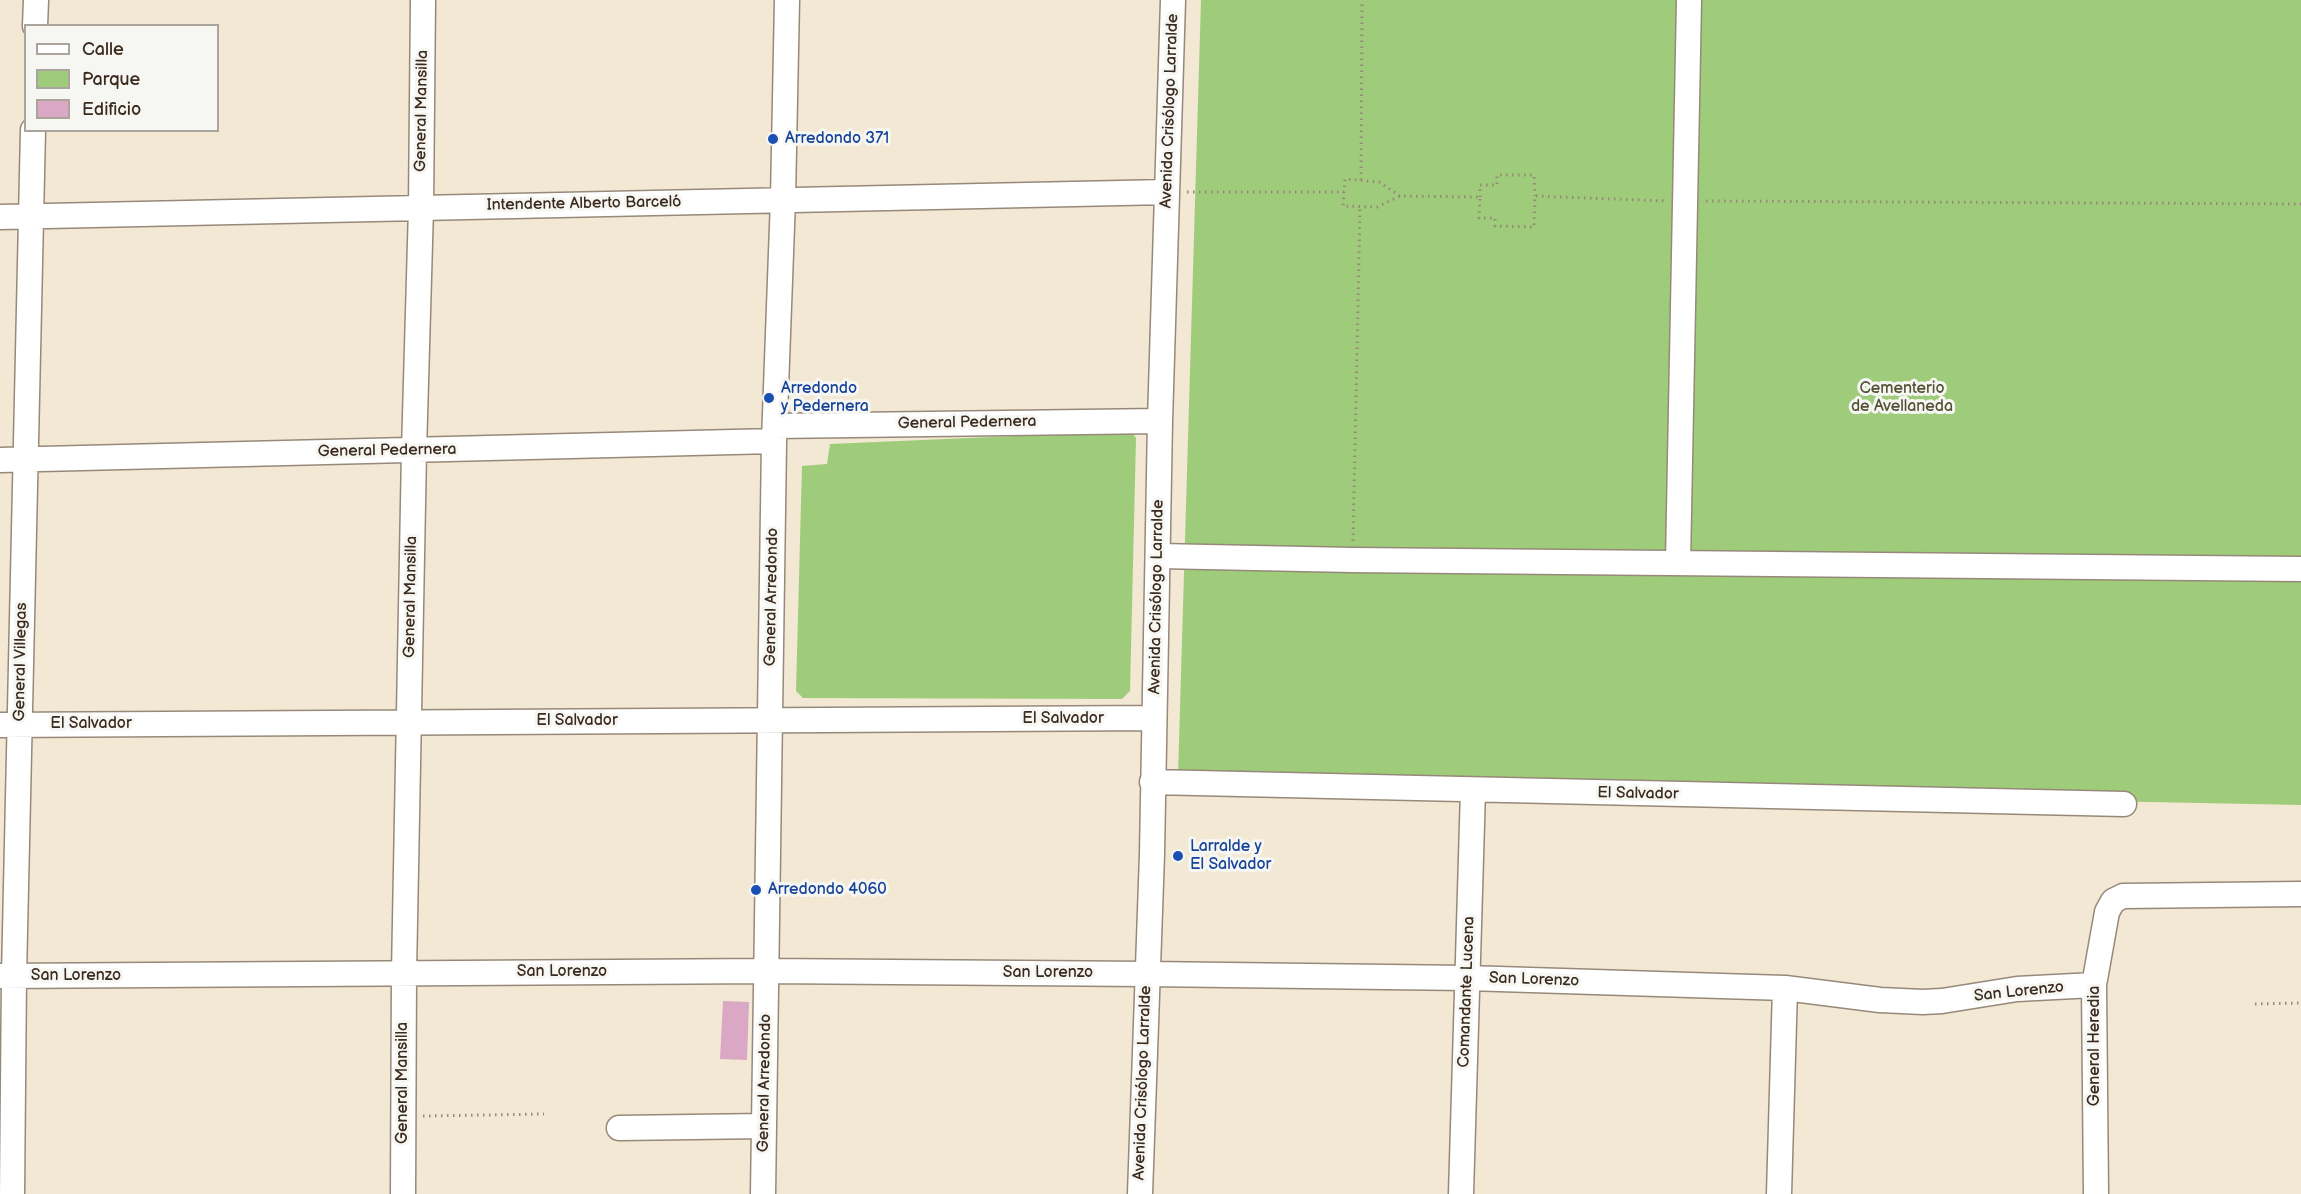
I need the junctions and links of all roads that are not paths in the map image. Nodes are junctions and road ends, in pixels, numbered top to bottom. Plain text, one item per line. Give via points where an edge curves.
1 (36, 0) edge
2 (423, 0) edge
3 (787, 0) edge
4 (1173, 0) edge
5 (1689, 0) edge
6 (35, 24) edge
7 (33, 132) edge
8 (1167, 192) junction
9 (783, 199) junction
10 (421, 208) junction
11 (31, 216) junction
12 (0, 217) edge
13 (1160, 421) junction
14 (775, 434) junction
15 (414, 451) junction
16 (0, 460) edge
17 (25, 460) junction
18 (1159, 556) junction
19 (1678, 562) junction
20 (2301, 569) edge
21 (1154, 718) junction
22 (770, 720) junction
23 (409, 722) junction
24 (10, 725) edge
25 (1152, 782) junction
26 (1473, 790) junction
27 (2124, 804) dead end
28 (2301, 894) edge
29 (767, 971) junction
30 (404, 973) junction
31 (1147, 974) junction
32 (7, 976) edge
33 (1467, 978) junction
34 (2094, 985) junction
35 (1785, 988) junction
36 (764, 1126) junction
37 (619, 1128) dead end
38 (12, 1194) edge
39 (402, 1194) edge
40 (763, 1194) edge
41 (1140, 1194) edge
42 (1461, 1194) edge
43 (1779, 1194) edge
44 (2096, 1194) edge

1 - 6 street
2 - 10 street, General Mansilla
3 - 9 street, General Arredondo
4 - 8 street, Avenida Crisólogo Larralde
5 - 19 street
7 - 11 street, General Villegas
8 - 9 street, Intendente Alberto Barceló
8 - 13 street, Avenida Crisólogo Larralde
9 - 10 street, Intendente Alberto Barceló
9 - 14 street, General Arredondo
10 - 11 street, Intendente Alberto Barceló
10 - 15 street, General Mansilla
11 - 12 street, Intendente Alberto Barceló
11 - 17 street, General Villegas
13 - 14 street, General Pedernera
13 - 18 street, Avenida Crisólogo Larralde
14 - 15 street, General Pedernera
14 - 22 street, General Arredondo
15 - 17 street, General Pedernera
15 - 23 street, General Mansilla
16 - 17 street, General Pedernera
17 - 24 street, General Villegas
18 - 19 street
18 - 21 street, Avenida Crisólogo Larralde
19 - 20 street
21 - 22 street, El Salvador
21 - 25 street, Avenida Crisólogo Larralde
22 - 23 street, El Salvador
22 - 29 street, General Arredondo
23 - 24 street, El Salvador
23 - 30 street, General Mansilla
24 - 32 street, General Villegas
25 - 26 street, El Salvador
25 - 31 street, Avenida Crisólogo Larralde
26 - 27 street, El Salvador
26 - 33 street, Comandante Lucena
28 - 34 street, General Heredia via 2123,896 2113,901 2106,912
29 - 30 street, San Lorenzo
29 - 31 street, San Lorenzo
29 - 36 street, General Arredondo
30 - 32 street, San Lorenzo
30 - 39 street, General Mansilla
31 - 33 street, San Lorenzo
31 - 41 street, Avenida Crisólogo Larralde
32 - 38 street, General Villegas
33 - 35 street, San Lorenzo
33 - 42 street, Comandante Lucena
34 - 35 street, San Lorenzo via 2017,989 1923,1002
34 - 44 street, General Heredia
35 - 43 street
36 - 37 street
36 - 40 street, General Arredondo

